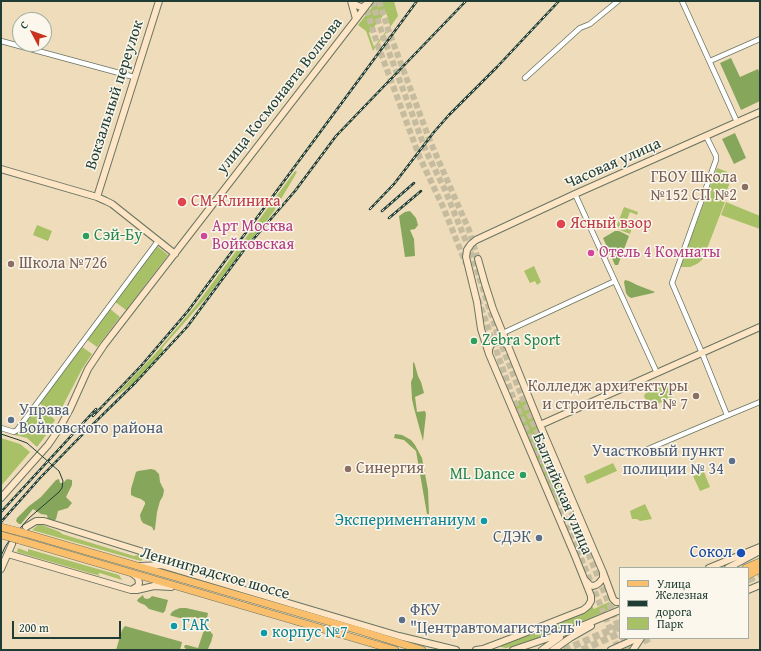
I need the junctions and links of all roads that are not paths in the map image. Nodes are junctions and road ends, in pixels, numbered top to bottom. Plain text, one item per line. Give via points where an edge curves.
1 (159, 1) edge
2 (352, 1) edge
3 (618, 1) edge
4 (682, 1) edge
5 (369, 2) edge
6 (356, 19) junction
7 (760, 39) edge
8 (1, 41) edge
9 (710, 61) junction
10 (134, 77) junction
11 (524, 78) dead end
12 (760, 112) edge
13 (737, 122) junction
14 (706, 136) junction
15 (1, 170) edge
16 (575, 194) junction
17 (97, 198) junction
18 (476, 240) joint
19 (158, 241) junction
20 (175, 254) junction
21 (478, 259) tunnel mouth
22 (615, 282) junction
23 (760, 327) edge
24 (503, 333) junction
25 (508, 348) junction
26 (702, 353) junction
27 (489, 354) junction
28 (657, 373) junction
29 (760, 402) edge
30 (727, 415) junction
31 (540, 425) junction
32 (1, 428) edge
33 (641, 452) dead end
34 (1, 498) edge
35 (1, 527) edge
36 (25, 530) junction
37 (1, 535) edge
38 (12, 544) dead end
39 (760, 547) edge
40 (760, 551) edge
41 (142, 552) junction
42 (8, 554) junction
43 (760, 562) edge
44 (161, 565) junction
45 (140, 566) junction
46 (711, 567) edge
47 (730, 567) edge
48 (748, 567) edge
49 (1, 569) edge
50 (760, 570) edge
51 (603, 572) junction
52 (131, 573) junction
53 (749, 575) edge
54 (584, 579) junction
55 (760, 585) edge
56 (185, 588) junction
57 (131, 590) junction
58 (749, 590) edge
59 (619, 602) edge
60 (619, 611) edge
61 (606, 616) junction
62 (572, 630) junction
63 (361, 631) junction
64 (399, 636) junction
65 (636, 639) edge
66 (640, 639) edge
67 (373, 644) junction
68 (390, 650) edge
69 (395, 650) edge
70 (422, 650) edge
71 (456, 650) edge
72 (476, 650) edge
73 (514, 650) edge
74 (542, 650) edge
75 (553, 650) edge
76 (611, 650) edge
77 (633, 650) edge

1 - 10 street, Вокзальный переулок
2 - 5 street via 361,7
2 - 6 street
3 - 11 street via 590,24 580,28
4 - 9 street
5 - 6 street, улица Космонавта Волкова
6 - 20 street, улица Космонавта Волкова
7 - 9 street
8 - 10 street
9 - 13 street
10 - 17 street, Вокзальный переулок
12 - 13 street, Часовая улица
13 - 14 street, Часовая улица
14 - 16 street, Часовая улица
14 - 26 street via 716,160 672,283
15 - 17 street
16 - 18 street, Часовая улица
16 - 22 street
17 - 19 street via 112,204
18 - 27 street, Балтийская улица via 467,250 466,258
19 - 20 street
19 - 32 street via 17,430 14,432
20 - 34 street, улица Космонавта Волкова via 97,355 65,420 53,438
21 - 24 street, Балтийская улица
22 - 24 street
22 - 28 street
23 - 26 street
24 - 25 street, Балтийская улица
25 - 27 street via 503,342 497,341 491,345
25 - 31 street, Балтийская улица
26 - 28 street
26 - 30 street
27 - 54 street, Балтийская улица
28 - 31 street
29 - 30 street
30 - 33 street
31 - 51 street, Балтийская улица
35 - 36 main road, Ленинградское шоссе, bridge
36 - 41 street via 34,522 41,520
36 - 45 main road, Ленинградское шоссе
37 - 52 main road, Ленинградское шоссе, bridge
38 - 42 street
39 - 46 street
40 - 47 street
41 - 44 street
41 - 45 street via 148,558 146,563
42 - 49 street
42 - 57 street
43 - 48 main road
44 - 45 street
44 - 64 street
45 - 63 main road, Ленинградское шоссе
50 - 53 main road
51 - 54 street via 599,584 593,586
51 - 59 street, Балтийская улица via 613,598
52 - 56 main road, Ленинградское шоссе
52 - 57 street via 139,581 138,586
54 - 72 street, Балтийская улица via 591,598 586,608
55 - 58 street
56 - 57 street via 154,586
56 - 67 main road, Ленинградское шоссе
60 - 61 street
61 - 62 street
61 - 75 street
62 - 73 street
62 - 74 street
63 - 64 street
63 - 70 main road, Ленинградское шоссе
64 - 71 street
65 - 76 street
66 - 77 street
67 - 68 street
67 - 69 main road, Ленинградское шоссе

